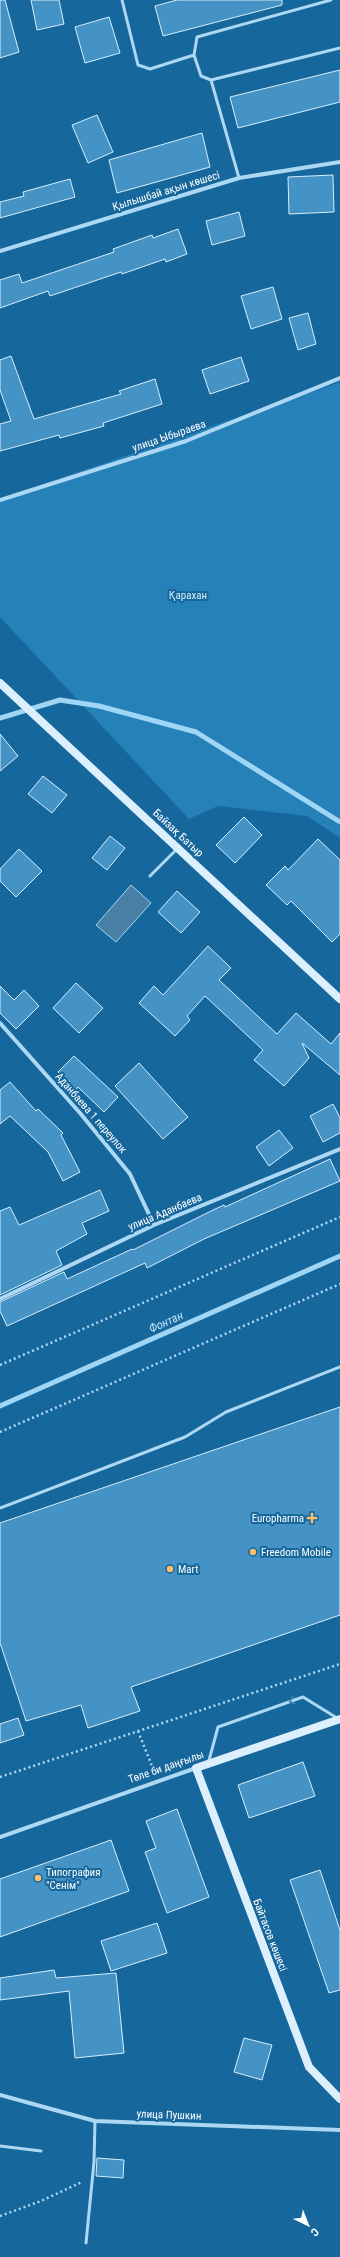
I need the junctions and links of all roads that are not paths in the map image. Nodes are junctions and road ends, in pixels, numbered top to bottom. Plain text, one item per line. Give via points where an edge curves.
1 (122, 0) edge
2 (331, 0) edge
3 (340, 48) edge
4 (194, 55) junction
5 (211, 80) junction
6 (340, 162) edge
7 (238, 178) junction
8 (0, 251) edge
9 (340, 378) edge
10 (0, 500) edge
11 (0, 683) edge
12 (178, 848) junction
13 (150, 876) dead end
14 (340, 999) edge
15 (0, 1023) edge
16 (340, 1149) edge
17 (154, 1225) junction
18 (0, 1299) edge
19 (340, 1367) edge
20 (0, 1508) edge
21 (339, 1719) edge
22 (207, 1764) junction
23 (196, 1768) junction
24 (0, 1837) edge
25 (0, 2096) edge
26 (340, 2099) edge
27 (95, 2121) junction
28 (340, 2130) edge
29 (0, 2146) edge
30 (41, 2151) dead end
31 (86, 2244) dead end

1 - 4 lane via 138,65 150,69
2 - 4 lane via 197,37
3 - 5 lane
4 - 5 lane via 201,76
5 - 7 lane
6 - 7 street, Қылышбай ақын көшесі
7 - 8 street, Қылышбай ақын көшесі
9 - 10 street, улица Ыбыраева via 186,442
11 - 12 street, Байзақ Батыр
12 - 13 lane
12 - 14 street, Байзақ Батыр
15 - 17 street, Аданбаева 1 переулок via 130,1174
16 - 17 street, улица Аданбаева
17 - 18 street, улица Аданбаева
19 - 20 lane via 226,1412 185,1437
21 - 22 street, Төле би даңғылы
21 -> 22 lane via 303,1697 218,1727
22 - 23 street, Төле би даңғылы
23 - 24 street, Төле би даңғылы
23 - 26 street, Байтасов көшесі via 309,2068
25 - 27 street, улица Пушкин
27 - 28 street, улица Пушкин
27 - 31 lane
29 - 30 lane

